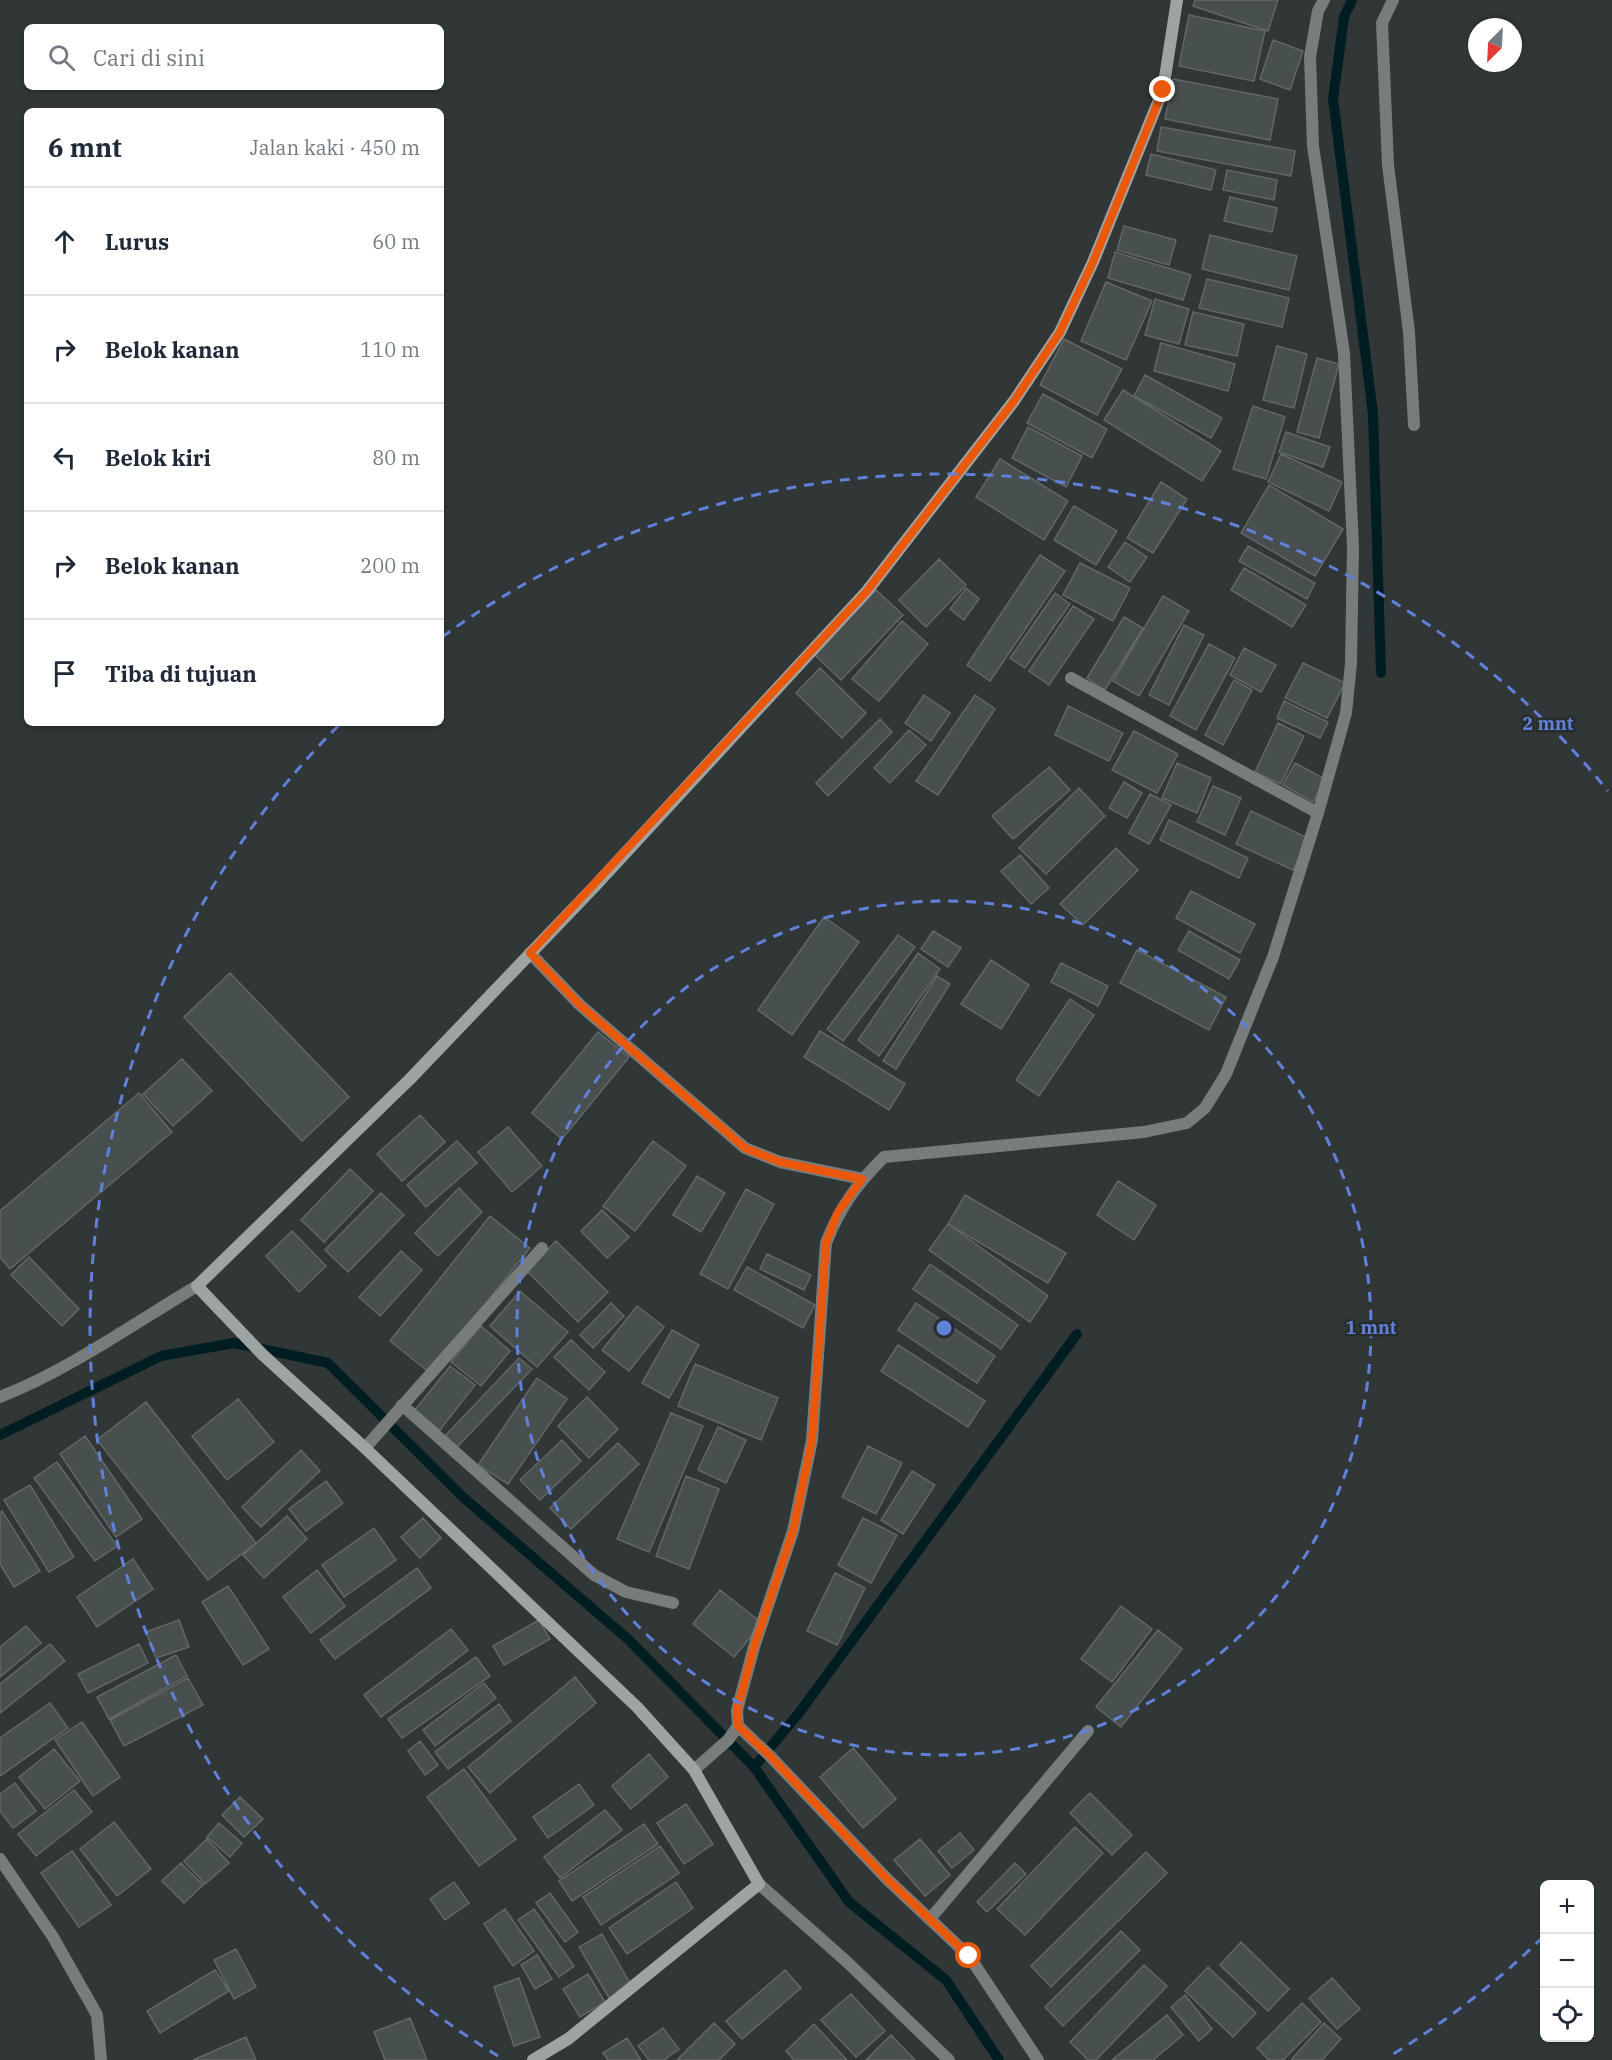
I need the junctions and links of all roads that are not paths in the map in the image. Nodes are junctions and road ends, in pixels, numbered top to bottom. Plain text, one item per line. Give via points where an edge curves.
1 (1177, 0) edge
2 (1324, 0) edge
3 (1393, 0) edge
4 (1414, 425) dead end
5 (1071, 678) dead end
6 (1318, 813) junction
7 (530, 953) junction
8 (862, 1179) junction
9 (542, 1248) dead end
10 (197, 1286) junction
11 (0, 1397) edge
12 (400, 1407) junction
13 (365, 1448) junction
14 (673, 1604) dead end
15 (741, 1728) junction
16 (1088, 1731) dead end
17 (693, 1770) junction
18 (0, 1859) edge
19 (759, 1884) junction
20 (930, 1919) junction
21 (101, 2060) edge
22 (533, 2060) edge
23 (949, 2060) edge
24 (1038, 2060) edge

1 - 7 street via 1163,90 1060,332 1014,401 867,591
2 - 6 street via 1318,11 1311,57 1313,146 1344,353 1353,547 1346,713
3 - 4 street via 1382,23 1388,165 1409,332
5 - 6 street
6 - 8 street via 1273,957 1226,1074 1205,1108 1187,1123 1144,1132 884,1157
7 - 8 street via 580,1005 745,1148 780,1162
7 - 10 street via 410,1079
8 - 15 street via 838,1212 826,1243 812,1440 793,1531 737,1710
9 - 12 street
10 - 11 street via 86,1353
10 - 13 street via 262,1354
12 - 13 street
12 - 14 street via 594,1575 626,1592
13 - 17 street via 628,1699
15 - 17 street
15 - 20 street
16 - 20 street
17 - 19 street
18 - 21 street via 53,1937 97,2015
19 - 22 street via 568,2039
19 - 23 street
20 - 24 street via 969,1956

